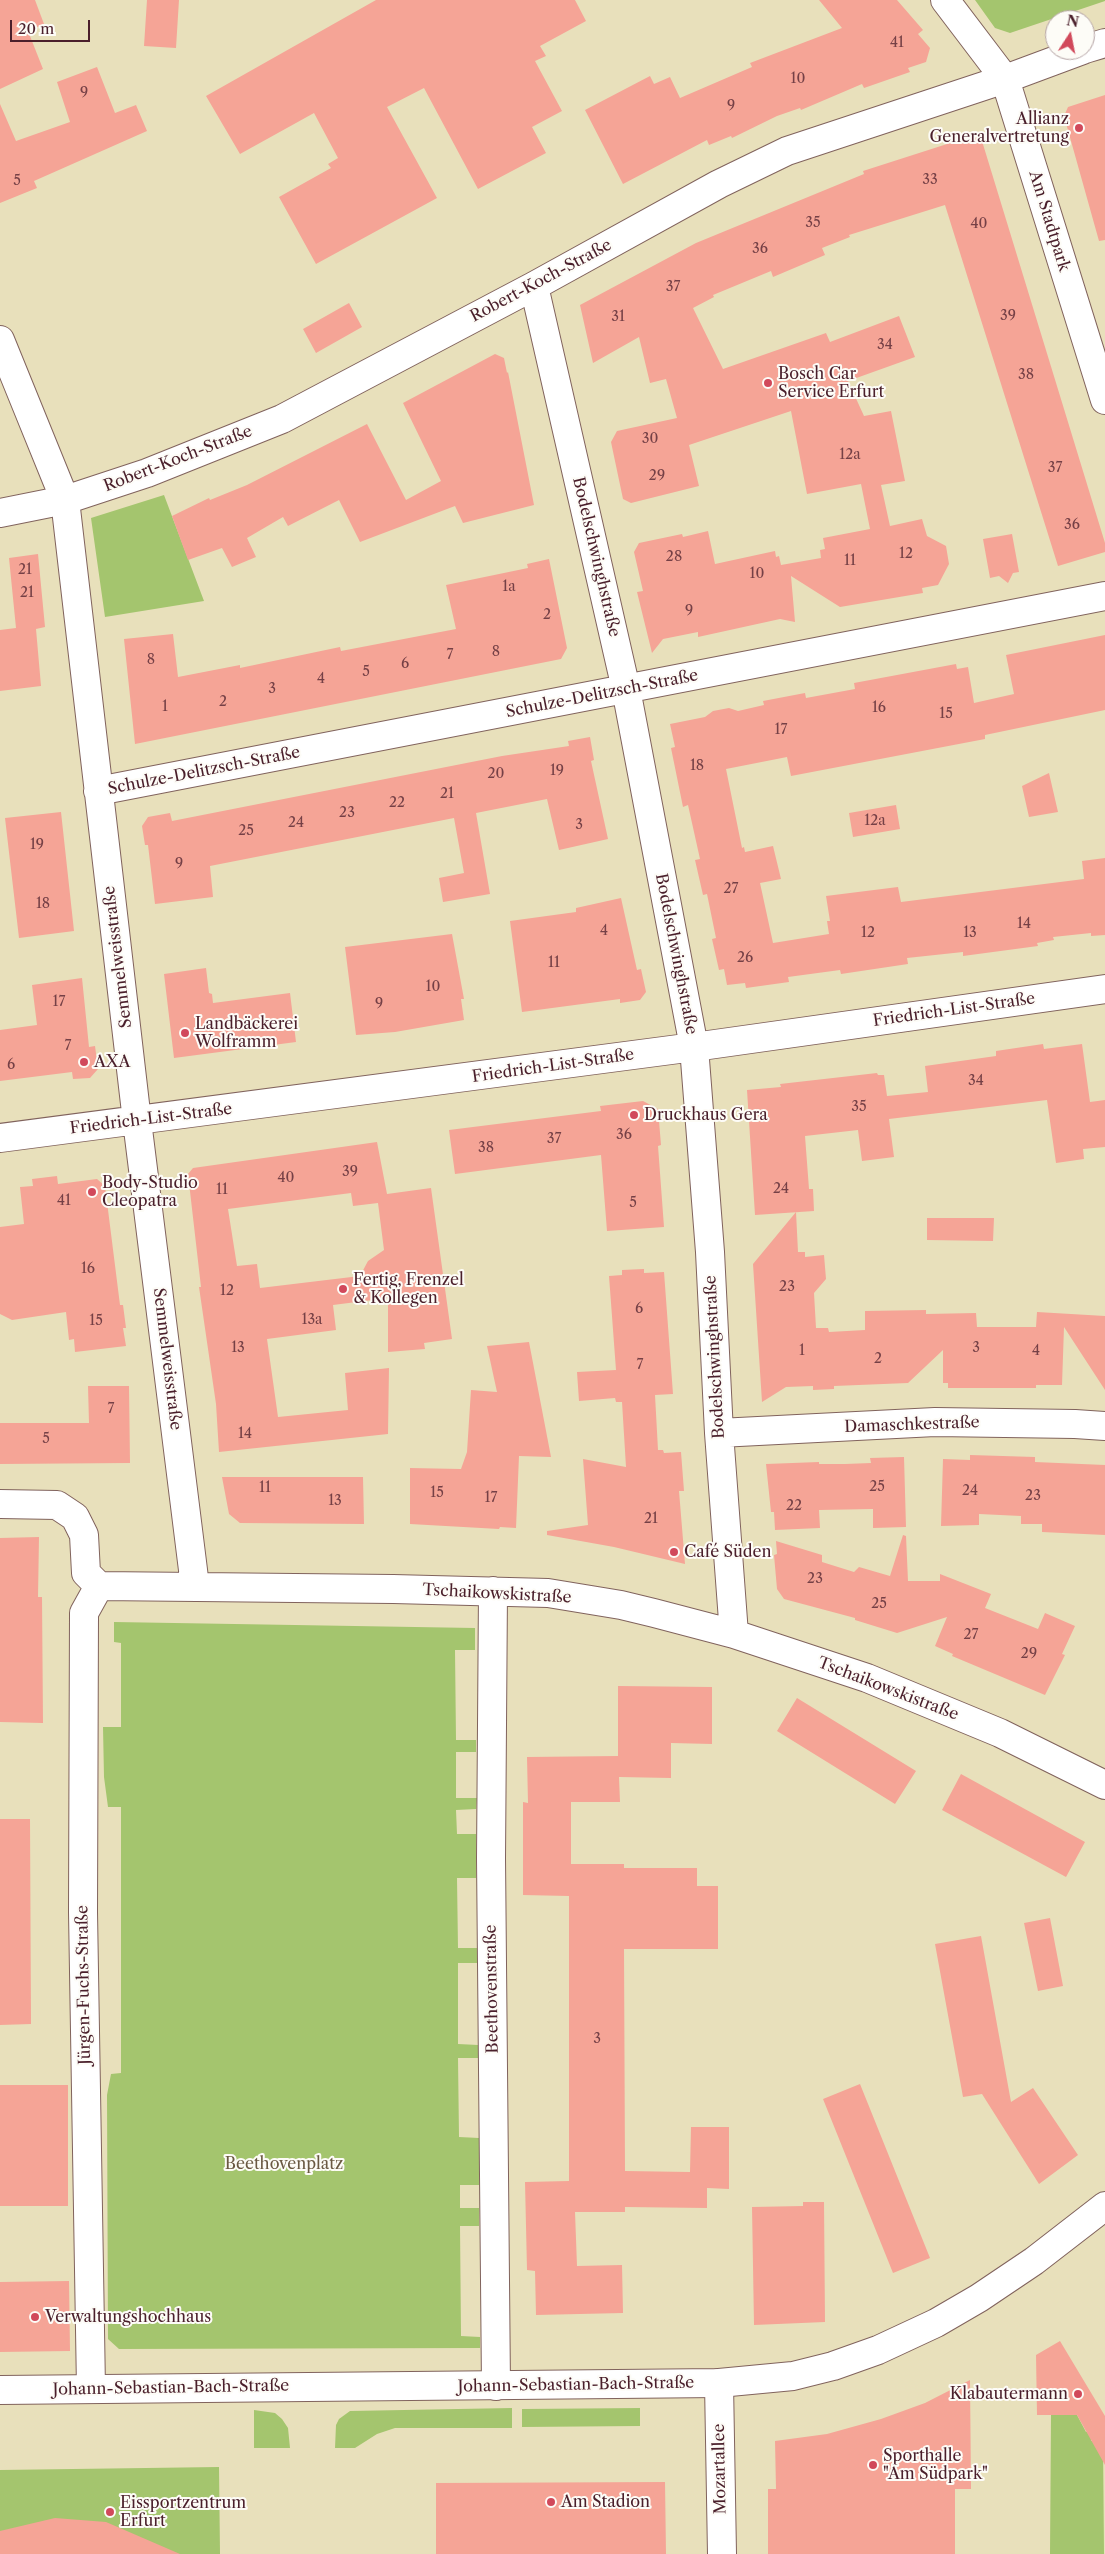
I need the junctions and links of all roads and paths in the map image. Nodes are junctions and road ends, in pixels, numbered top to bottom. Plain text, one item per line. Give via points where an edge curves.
1 (945, 0) edge
2 (1057, 60) edge
3 (1006, 79) junction
4 (534, 286) junction
5 (0, 340) edge
6 (1105, 400) edge
7 (65, 500) junction
8 (0, 513) edge
9 (1105, 596) edge
10 (626, 689) junction
11 (98, 791) junction
12 (1105, 989) edge
13 (694, 1047) junction
14 (137, 1121) junction
15 (0, 1138) edge
16 (1105, 1426) edge
17 (719, 1433) junction
18 (0, 1504) edge
19 (99, 1586) junction
20 (195, 1586) junction
21 (493, 1591) junction
22 (734, 1634) junction
23 (1105, 1785) edge
24 (1105, 2206) edge
25 (719, 2383) junction
26 (496, 2386) junction
27 (91, 2389) junction
28 (0, 2390) edge
29 (722, 2554) edge

1 - 3 street, Am Stadtpark
2 - 3 street, Robert-Koch-Straße
3 - 4 street, Robert-Koch-Straße via 787,151 719,184
3 - 6 street, Am Stadtpark
4 - 7 street, Robert-Koch-Straße via 282,419 147,473
4 - 10 street, Bodelschwinghstraße
5 - 7 street, Semmelweisstraße
7 - 8 street, Robert-Koch-Straße
7 - 11 street, Semmelweisstraße
9 - 10 street, Schulze-Delitzsch-Straße
10 - 11 street, Schulze-Delitzsch-Straße
10 - 13 street, Bodelschwinghstraße
11 - 14 street, Semmelweisstraße
12 - 13 street, Friedrich-List-Straße
13 - 14 street, Friedrich-List-Straße
13 - 17 street, Bodelschwinghstraße via 710,1252
14 - 15 street, Friedrich-List-Straße
14 - 20 street, Semmelweisstraße
16 - 17 street, Damaschkestraße via 935,1422
17 - 22 street, Bodelschwinghstraße
18 - 19 street via 57,1505 75,1517 84,1535 86,1573
19 - 20 street, Tschaikowskistraße
19 - 27 street, Jürgen-Fuchs-Straße via 84,1613 83,1912
20 - 21 street, Tschaikowskistraße
21 - 22 street, Tschaikowskistraße via 548,1593 620,1605
21 - 26 street, Beethovenstraße via 491,1858
22 - 23 street, Tschaikowskistraße via 867,1678 936,1706 1000,1733
24 - 25 street, Johann-Sebastian-Bach-Straße via 1034,2262 979,2298 936,2323 878,2350 792,2376
25 - 26 street, Johann-Sebastian-Bach-Straße
25 - 29 street, Mozartallee
26 - 27 street, Johann-Sebastian-Bach-Straße
27 - 28 street, Johann-Sebastian-Bach-Straße

